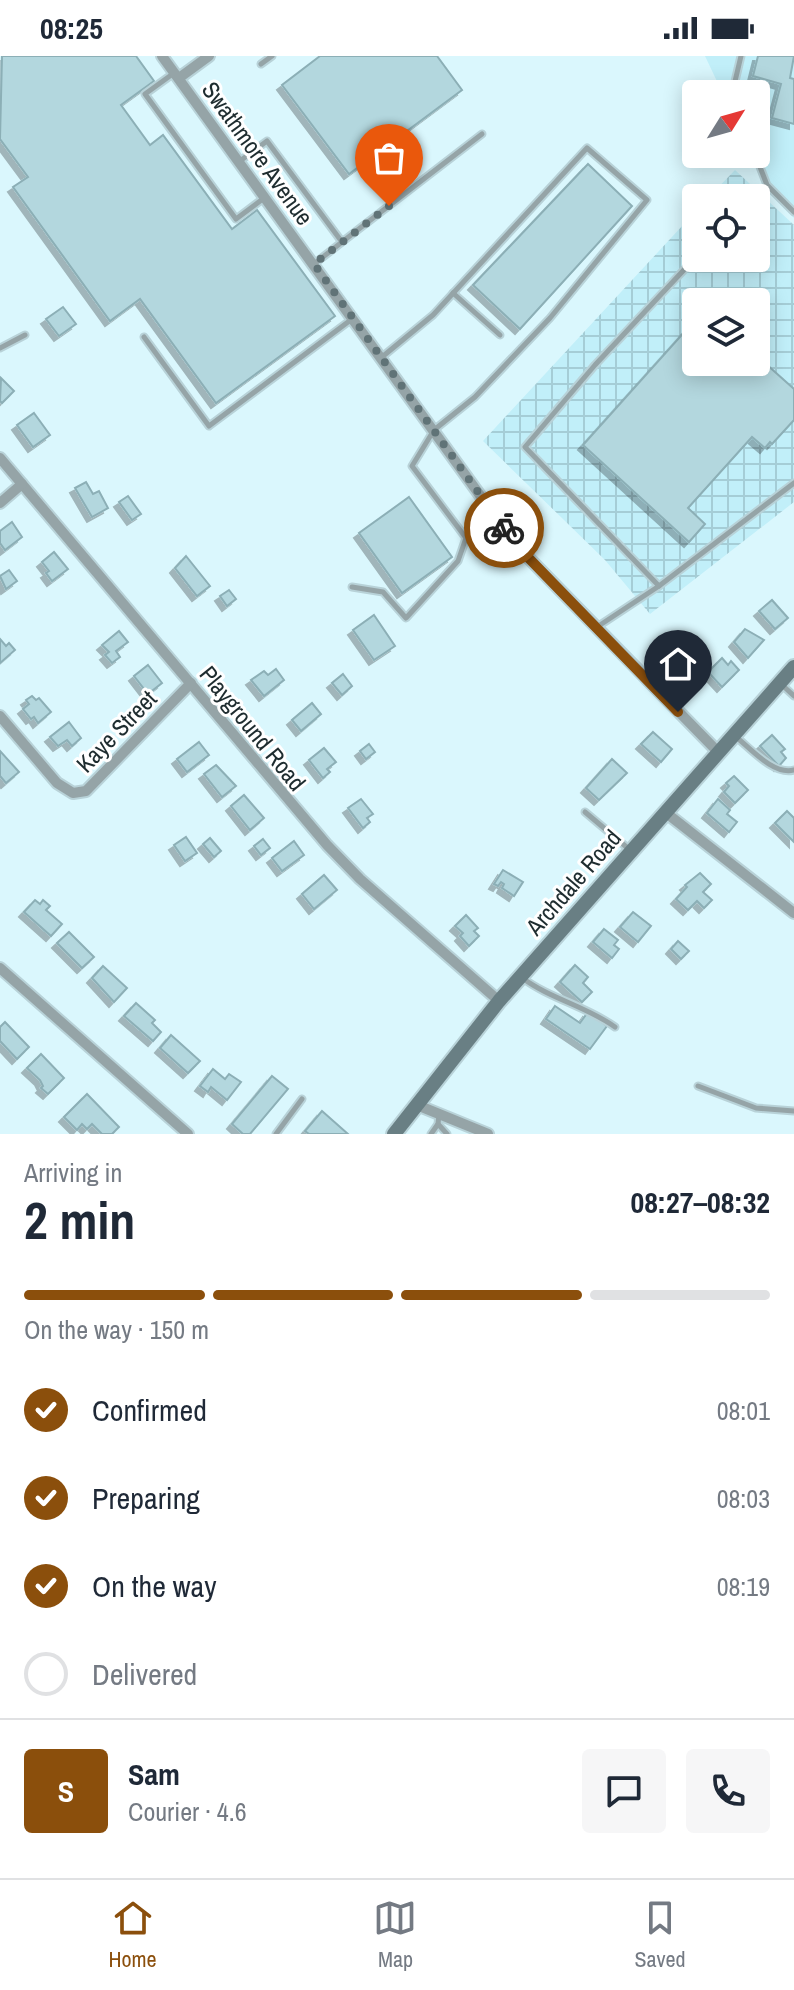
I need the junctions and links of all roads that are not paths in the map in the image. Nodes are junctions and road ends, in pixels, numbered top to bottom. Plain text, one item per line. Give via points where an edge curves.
1 (162, 56) edge
2 (209, 56) edge
3 (272, 56) edge
4 (741, 56) edge
5 (261, 64) dead end
6 (177, 76) junction
7 (735, 80) edge
8 (482, 134) dead end
9 (240, 162) junction
10 (760, 168) edge
11 (265, 197) junction
12 (794, 212) edge
13 (342, 242) junction
14 (314, 264) junction
15 (682, 272) edge
16 (453, 293) junction
17 (353, 318) junction
18 (25, 335) dead end
19 (500, 335) dead end
20 (144, 337) dead end
21 (0, 348) edge
22 (381, 358) junction
23 (434, 430) junction
24 (0, 458) edge
25 (794, 483) edge
26 (22, 484) junction
27 (0, 503) edge
28 (494, 514) junction
29 (466, 538) junction
30 (659, 586) junction
31 (352, 587) dead end
32 (596, 628) junction
33 (794, 667) edge
34 (191, 683) junction
35 (780, 683) junction
36 (794, 696) edge
37 (0, 716) edge
38 (734, 735) junction
39 (719, 753) junction
40 (794, 770) edge
41 (585, 812) dead end
42 (665, 812) junction
43 (631, 850) junction
44 (794, 913) edge
45 (0, 968) edge
46 (520, 976) junction
47 (499, 1001) junction
48 (615, 1027) dead end
49 (698, 1086) dead end
50 (302, 1099) dead end
51 (417, 1105) junction
52 (794, 1111) edge
53 (439, 1119) junction
54 (188, 1134) edge
55 (276, 1134) edge
56 (394, 1134) edge
57 (431, 1134) edge
58 (447, 1134) edge
59 (488, 1134) edge

1 - 6 street, Swathmore Avenue
2 - 6 street
3 - 5 lane
4 - 7 lane
6 - 9 street, Swathmore Avenue
6 - 11 lane via 145,94 236,219
8 - 13 lane
9 - 11 street, Swathmore Avenue
9 - 13 lane via 267,141
10 - 12 lane via 767,185
11 - 14 street, Swathmore Avenue
13 - 14 lane
14 - 17 street, Swathmore Avenue
15 - 30 lane via 525,447
16 - 19 lane
16 - 22 lane
16 - 23 lane via 587,148 647,200 550,318 475,397
17 - 20 lane via 209,426
17 - 22 street, Swathmore Avenue
18 - 21 lane
22 - 23 street, Swathmore Avenue
23 - 28 street, Swathmore Avenue
23 - 29 lane via 412,466
24 - 26 street, Playground Road
25 - 30 lane
26 - 27 street
26 - 34 street, Playground Road
28 - 29 lane
28 - 32 street, Swathmore Avenue via 516,545
29 - 31 lane via 458,561 406,618 383,592
30 - 32 lane
32 - 39 street, Swathmore Avenue
33 - 35 main road, Archdale Road
34 - 37 street, Kaye Street via 86,791 73,793 57,783
34 - 47 street, Playground Road via 327,845
35 - 36 lane
35 - 38 main road, Archdale Road
38 - 39 main road, Archdale Road
38 - 40 lane via 780,770
39 - 42 main road, Archdale Road
41 - 43 lane
42 - 43 main road, Archdale Road
42 - 44 street
43 - 46 main road, Archdale Road
45 - 54 street
46 - 47 main road, Archdale Road
46 - 48 lane
47 - 51 main road, Archdale Road
49 - 52 lane via 756,1108
50 - 55 lane
51 - 53 street
51 - 56 main road, Archdale Road
53 - 57 lane
53 - 58 lane
53 - 59 street

